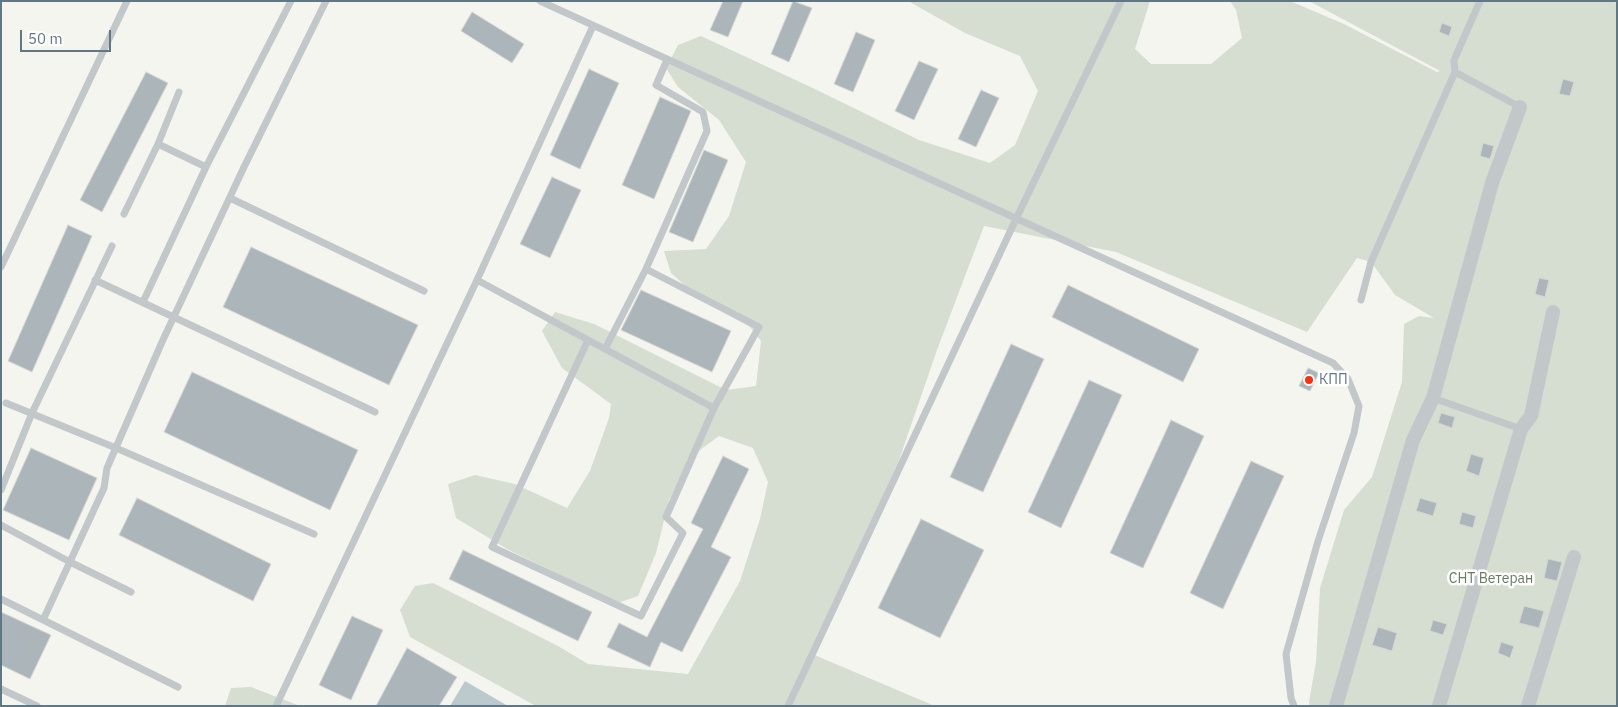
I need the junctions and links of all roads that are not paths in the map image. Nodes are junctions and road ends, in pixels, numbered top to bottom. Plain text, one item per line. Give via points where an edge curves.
1 (128, 1) edge
2 (290, 1) edge
3 (326, 1) edge
4 (540, 1) edge
5 (1120, 1) edge
6 (1480, 1) edge
7 (593, 26) junction
8 (667, 60) junction
9 (1454, 72) junction
10 (179, 92) dead end
11 (1520, 107) joint
12 (158, 144) junction
13 (206, 167) junction
14 (230, 198) junction
15 (124, 214) dead end
16 (1016, 219) junction
17 (112, 246) dead end
18 (1, 267) edge
19 (646, 269) junction
20 (95, 280) junction
21 (477, 280) junction
22 (424, 290) dead end
23 (1362, 300) dead end
24 (143, 302) junction
25 (1553, 312) dead end
26 (174, 316) junction
27 (588, 340) junction
28 (605, 349) junction
29 (1433, 398) junction
30 (6, 403) dead end
31 (714, 408) junction
32 (375, 412) dead end
33 (32, 413) junction
34 (1521, 429) junction
35 (116, 448) junction
36 (1, 490) edge
37 (1, 526) edge
38 (314, 534) dead end
39 (1574, 557) dead end
40 (70, 562) junction
41 (131, 592) dead end
42 (1, 599) edge
43 (43, 620) junction
44 (178, 687) dead end
45 (1, 689) edge
46 (37, 706) edge
47 (276, 706) edge
48 (788, 706) edge
49 (1294, 706) edge
50 (1336, 706) edge
51 (1439, 706) edge
52 (1528, 706) edge

1 - 18 lane
2 - 13 lane
3 - 14 lane
4 - 7 lane
5 - 16 lane
6 - 9 lane via 1454,60
7 - 8 lane
7 - 21 lane
8 - 16 lane
8 - 19 lane via 656,85 703,112 707,131
9 - 11 lane
9 - 23 lane via 1371,262
10 - 12 lane
11 - 29 street via 1492,183
12 - 13 lane
12 - 15 lane
13 - 24 lane
14 - 22 lane
14 - 26 lane
16 - 48 lane
16 - 49 lane via 1332,364 1348,379 1359,406 1354,433 1318,541 1286,654
17 - 20 lane
19 - 28 lane
19 - 31 lane via 759,327
20 - 24 lane
20 - 33 lane
21 - 27 lane
21 - 47 lane
24 - 26 lane
25 - 34 street via 1531,416
26 - 32 lane
26 - 35 lane
27 - 28 lane
27 - 31 lane via 492,548 641,616 683,534 666,516
28 - 31 lane
29 - 34 lane
29 - 50 street via 1413,440
30 - 33 lane
33 - 35 lane
33 - 36 lane
34 - 51 street
35 - 38 lane
35 - 40 lane via 107,468 104,488
37 - 40 lane
39 - 52 street
40 - 41 lane
40 - 43 lane
42 - 43 lane
43 - 44 lane
45 - 46 lane

